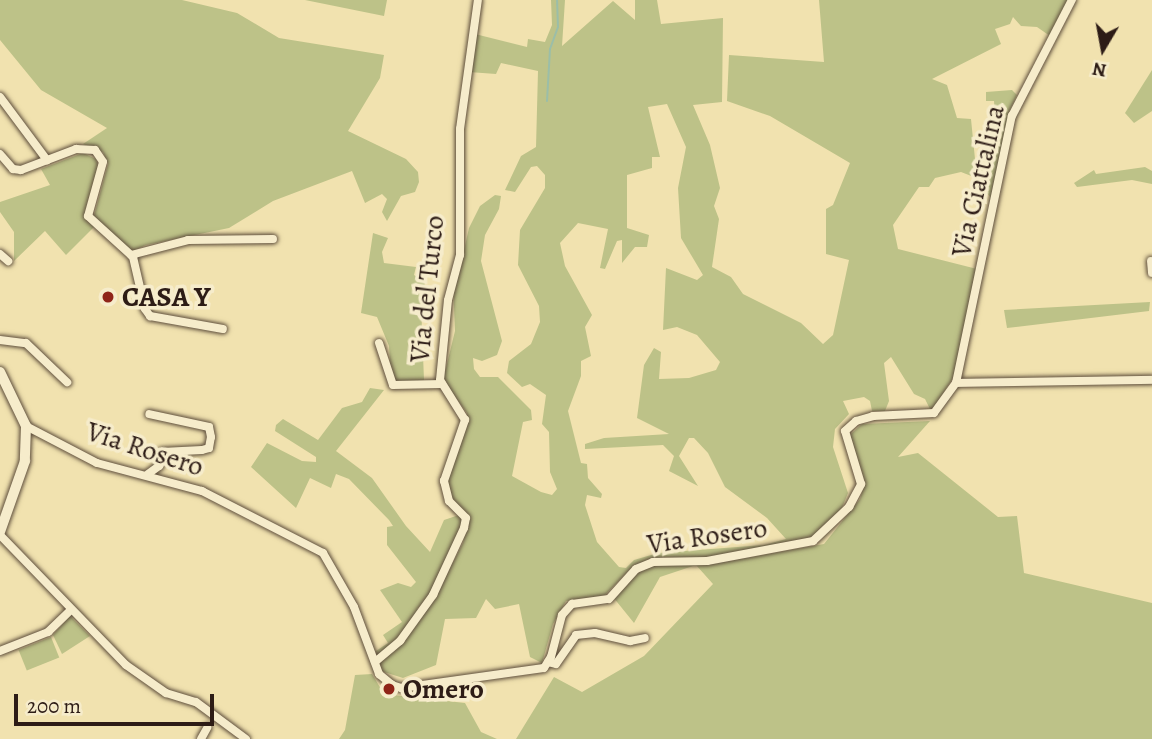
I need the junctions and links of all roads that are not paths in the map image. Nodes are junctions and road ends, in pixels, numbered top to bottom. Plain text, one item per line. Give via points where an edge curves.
1 (478, 0) edge
2 (1072, 0) edge
3 (0, 97) edge
4 (0, 154) edge
5 (47, 160) junction
6 (273, 239) dead end
7 (0, 254) edge
8 (131, 255) junction
9 (8, 261) dead end
10 (1151, 261) edge
11 (1152, 273) edge
12 (223, 329) dead end
13 (0, 340) edge
14 (379, 343) dead end
15 (0, 372) edge
16 (1152, 380) edge
17 (67, 382) dead end
18 (956, 383) junction
19 (442, 384) junction
20 (149, 415) dead end
21 (26, 426) junction
22 (148, 474) junction
23 (0, 533) edge
24 (70, 611) junction
25 (645, 638) dead end
26 (0, 652) edge
27 (375, 662) junction
28 (548, 662) junction
29 (211, 721) junction
30 (201, 739) edge
31 (246, 739) edge

1 - 19 street, Via del Turco via 463,85 460,255 448,300
2 - 18 street, Via Ciattalina via 1012,116
3 - 5 street
4 - 5 street via 13,169
5 - 8 street via 86,148 101,156 103,168 88,216
6 - 8 street via 188,240
7 - 9 street
8 - 12 street via 150,316
10 - 11 street
13 - 17 street via 26,343
14 - 19 street via 393,385
15 - 21 street
16 - 18 street
18 - 28 street, Via Rosero via 934,413 873,416 856,421 845,431 861,484 849,507 814,541 707,561 653,562 636,569 609,599 572,604 562,615
19 - 27 street, Via del Turco via 465,420 444,481 449,501 466,518 464,528 433,594 400,640
20 - 22 street via 209,428 211,437 209,448 162,452 159,466
21 - 22 street, Via Rosero via 97,463
21 - 23 street via 25,461
22 - 27 street, Via Rosero via 202,491 323,553 354,607
23 - 24 street
24 - 26 street via 48,632
24 - 29 street via 154,686
25 - 28 street via 629,641 596,633 576,635 556,664
27 - 28 street, Via Rosero via 379,674 401,688 435,680 529,673
29 - 30 street
29 - 31 street

